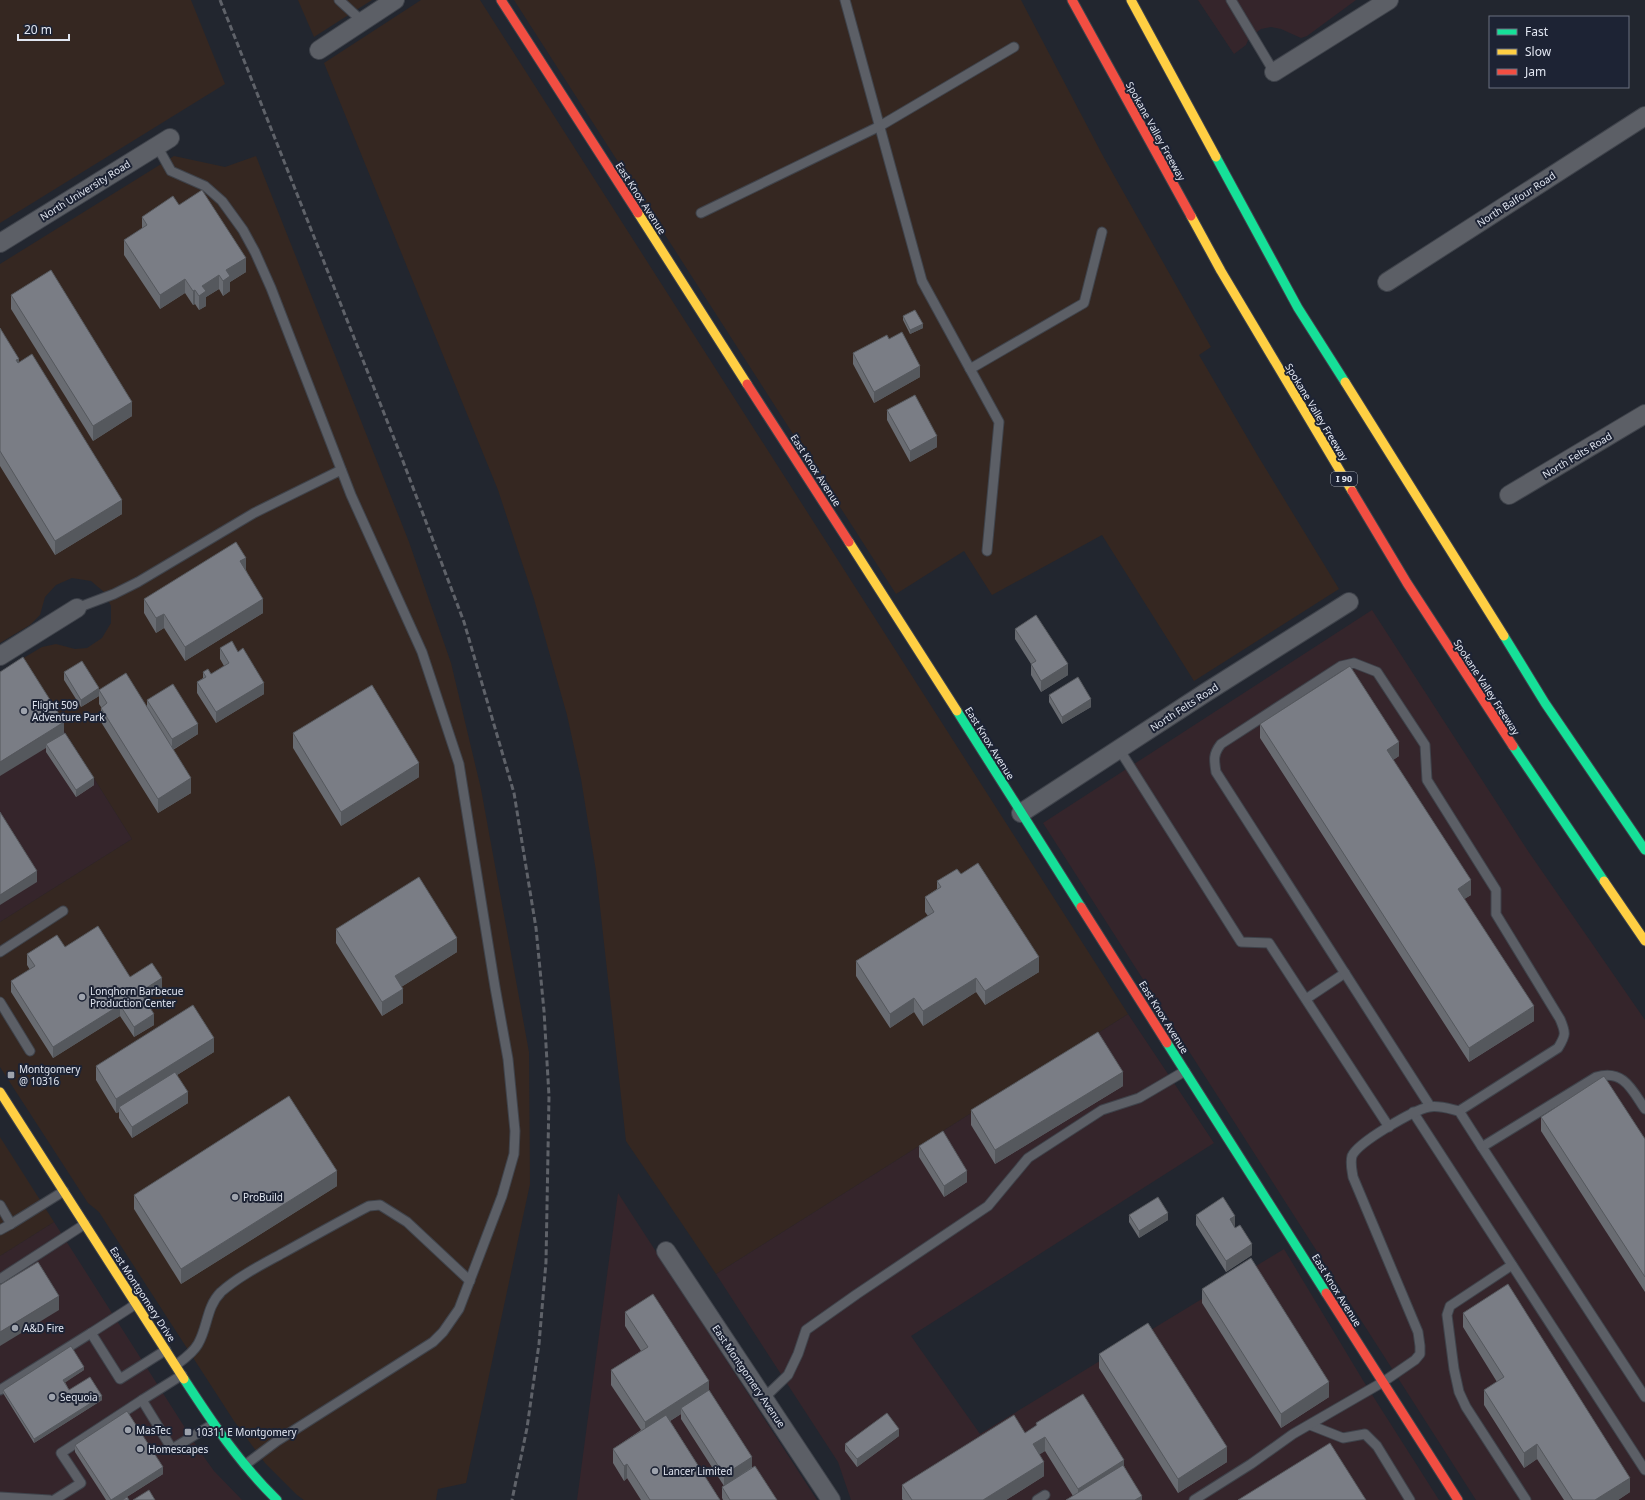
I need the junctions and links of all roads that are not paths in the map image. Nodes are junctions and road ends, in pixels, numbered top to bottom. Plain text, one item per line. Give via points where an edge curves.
1 (339, 0) edge
2 (395, 0) edge
3 (501, 0) edge
4 (846, 0) edge
5 (1072, 0) edge
6 (1131, 0) edge
7 (1232, 0) edge
8 (1388, 0) edge
9 (362, 21) junction
10 (1014, 47) dead end
11 (319, 50) dead end
12 (1274, 72) joint
13 (1645, 116) edge
14 (880, 126) junction
15 (163, 142) joint
16 (701, 213) dead end
17 (1102, 232) dead end
18 (0, 243) edge
19 (1387, 282) dead end
20 (970, 369) junction
21 (1645, 414) edge
22 (342, 470) junction
23 (1510, 495) dead end
24 (987, 550) dead end
25 (1349, 602) dead end
26 (77, 608) joint
27 (0, 656) edge
28 (1119, 749) junction
29 (1021, 813) junction
30 (1645, 850) edge
31 (63, 911) dead end
32 (1645, 941) edge
33 (0, 952) edge
34 (1345, 974) junction
35 (1306, 999) junction
36 (0, 1002) edge
37 (30, 1051) dead end
38 (1185, 1070) junction
39 (1, 1094) edge
40 (1430, 1106) junction
41 (1645, 1109) edge
42 (1459, 1111) junction
43 (1413, 1112) junction
44 (1389, 1127) junction
45 (1482, 1147) junction
46 (64, 1191) junction
47 (0, 1205) edge
48 (11, 1224) junction
49 (85, 1224) junction
50 (0, 1230) edge
51 (666, 1251) dead end
52 (1512, 1266) junction
53 (0, 1279) edge
54 (470, 1281) junction
55 (136, 1304) junction
56 (91, 1333) junction
57 (166, 1350) junction
58 (176, 1364) junction
59 (182, 1375) junction
60 (1383, 1382) junction
61 (0, 1390) edge
62 (1645, 1397) edge
63 (764, 1398) junction
64 (142, 1400) junction
65 (214, 1423) junction
66 (1310, 1425) junction
67 (245, 1465) junction
68 (1645, 1470) edge
69 (1045, 1495) dead end
70 (0, 1497) edge
71 (50, 1500) edge
72 (54, 1500) edge
73 (277, 1500) edge
74 (831, 1500) edge
75 (1037, 1500) edge
76 (1194, 1500) edge
77 (1410, 1500) edge
78 (1458, 1500) edge
79 (1526, 1500) edge

1 - 9 lane
2 - 9 street
3 - 29 main road, East Knox Avenue
4 - 14 lane
5 - 32 main road, Spokane Valley Freeway / I 90 via 1221,271 1407,583 1541,789
6 - 30 main road via 1298,308 1545,703
7 - 12 lane
8 - 12 street
9 - 11 street
10 - 14 lane
13 - 19 street, North Balfour Road
14 - 16 lane
14 - 20 lane via 922,281
15 - 18 street, North University Road
15 - 22 lane via 171,171 205,186 222,201 243,230 272,288
17 - 20 lane via 1084,303
20 - 24 lane via 1000,422
21 - 23 street, North Felts Road
22 - 26 lane via 254,512 138,582
22 - 54 lane via 422,652 459,764 508,1059 515,1131 514,1154 502,1196
25 - 28 street, North Felts Road
26 - 27 street
28 - 29 street, North Felts Road
28 - 35 lane via 1241,942 1270,943
29 - 38 main road, East Knox Avenue
31 - 33 lane
34 - 35 lane
34 - 40 lane
34 - 42 lane via 1216,772 1214,760 1215,751 1221,744 1341,666 1354,664 1377,672 1425,745 1427,780 1496,890 1496,914 1560,1019 1565,1032 1558,1048
35 - 44 lane
36 - 37 lane
38 - 60 main road, East Knox Avenue
38 - 63 lane via 1139,1098 1102,1110 1028,1158 988,1206 806,1330 788,1375
39 - 46 main road, East Montgomery Drive
40 - 42 lane
40 - 43 lane
41 - 45 lane via 1626,1081 1605,1074 1596,1077
42 - 45 lane
43 - 44 lane
43 - 52 lane
44 - 60 lane via 1360,1146 1353,1155 1351,1164 1353,1177 1418,1332 1420,1354
45 - 62 lane
46 - 48 lane
46 - 49 main road, East Montgomery Drive
47 - 48 lane
48 - 50 lane
49 - 53 lane
49 - 55 main road, East Montgomery Drive
51 - 63 street, East Montgomery Avenue
52 - 68 lane
52 - 79 lane via 1450,1306 1447,1315 1459,1392
54 - 58 lane via 406,1222 380,1206 369,1206 264,1263 221,1292 214,1300 198,1345
54 - 67 lane via 459,1309 433,1342
55 - 56 lane
55 - 57 main road, East Montgomery Drive
56 - 57 lane via 120,1379
56 - 61 lane
57 - 58 main road, East Montgomery Drive
58 - 59 main road, East Montgomery Drive
59 - 64 lane
59 - 65 main road, East Montgomery Drive
60 - 66 lane
60 - 78 main road, East Knox Avenue
63 - 74 street, East Montgomery Avenue
64 - 65 lane via 172,1449
64 - 72 lane via 61,1453 81,1483
65 - 67 main road, East Montgomery Drive
66 - 76 lane
66 - 77 lane via 1343,1438 1364,1434 1377,1446
67 - 73 main road, East Montgomery Drive
69 - 75 lane
70 - 71 lane

